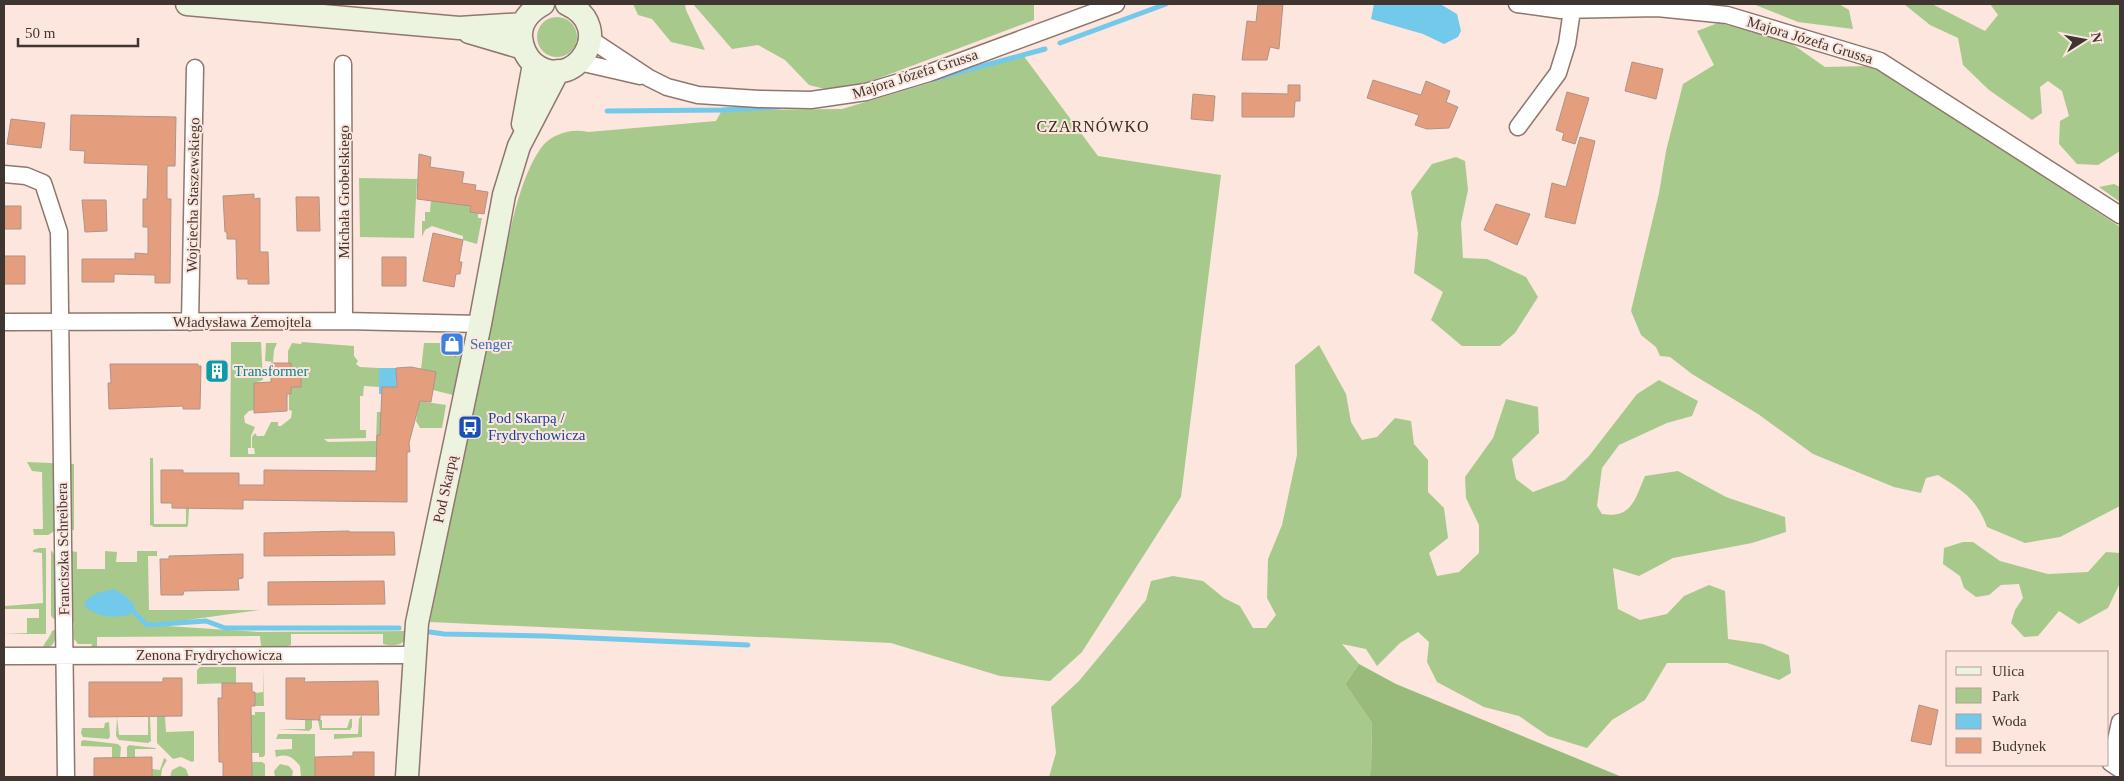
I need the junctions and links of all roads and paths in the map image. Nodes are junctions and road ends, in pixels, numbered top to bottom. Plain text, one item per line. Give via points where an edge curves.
1 (187, 4) edge
2 (543, 4) edge
3 (570, 4) edge
4 (1116, 4) edge
5 (1517, 4) edge
6 (1572, 10) junction
7 (523, 24) junction
8 (459, 28) junction
9 (590, 39) junction
10 (528, 56) junction
11 (579, 62) junction
12 (343, 64) dead end
13 (195, 68) dead end
14 (558, 71) junction
15 (649, 78) junction
16 (1518, 127) dead end
17 (519, 146) junction
18 (4, 174) edge
19 (2120, 215) edge
20 (344, 321) junction
21 (4, 322) edge
22 (60, 322) junction
23 (190, 322) junction
24 (480, 324) junction
25 (413, 654) junction
26 (64, 655) junction
27 (4, 656) edge
28 (2120, 722) edge
29 (2120, 769) edge
30 (66, 777) edge
31 (406, 777) edge

1 - 8 street
2 - 7 street via 535,8
3 - 9 street via 584,15
4 - 15 street, Majora Józefa Grussa via 929,73 848,96 811,100 698,95
5 - 6 street, Majora Józefa Grussa
6 - 16 street via 1558,73
6 - 19 street, Majora Józefa Grussa via 1657,8 1727,15 1880,61
7 - 8 street
7 - 10 street, Pod Skarpą via 521,33
8 - 10 street
9 - 11 street via 589,48
9 - 15 street, Majora Józefa Grussa
10 - 14 street via 548,71
10 - 17 street, Pod Skarpą
11 - 14 street
11 - 15 street, Majora Józefa Grussa
12 - 20 street, Michała Grobelskiego
13 - 23 street, Wojciecha Staszewskiego
14 - 17 street, Pod Skarpą
17 - 24 street, Pod Skarpą via 504,195
18 - 22 street, Franciszka Schreibera via 26,176 43,183 59,232
20 - 23 street, Władysława Żemojtela
20 - 24 street, Władysława Żemojtela
21 - 22 street, Władysława Żemojtela
22 - 23 street, Władysława Żemojtela
22 - 26 street, Franciszka Schreibera
24 - 25 street, Pod Skarpą via 428,565
25 - 26 street, Zenona Frydrychowicza
25 - 31 street, Pod Skarpą
26 - 27 street, Zenona Frydrychowicza
26 - 30 street, Franciszka Schreibera
28 - 29 street via 2111,763

